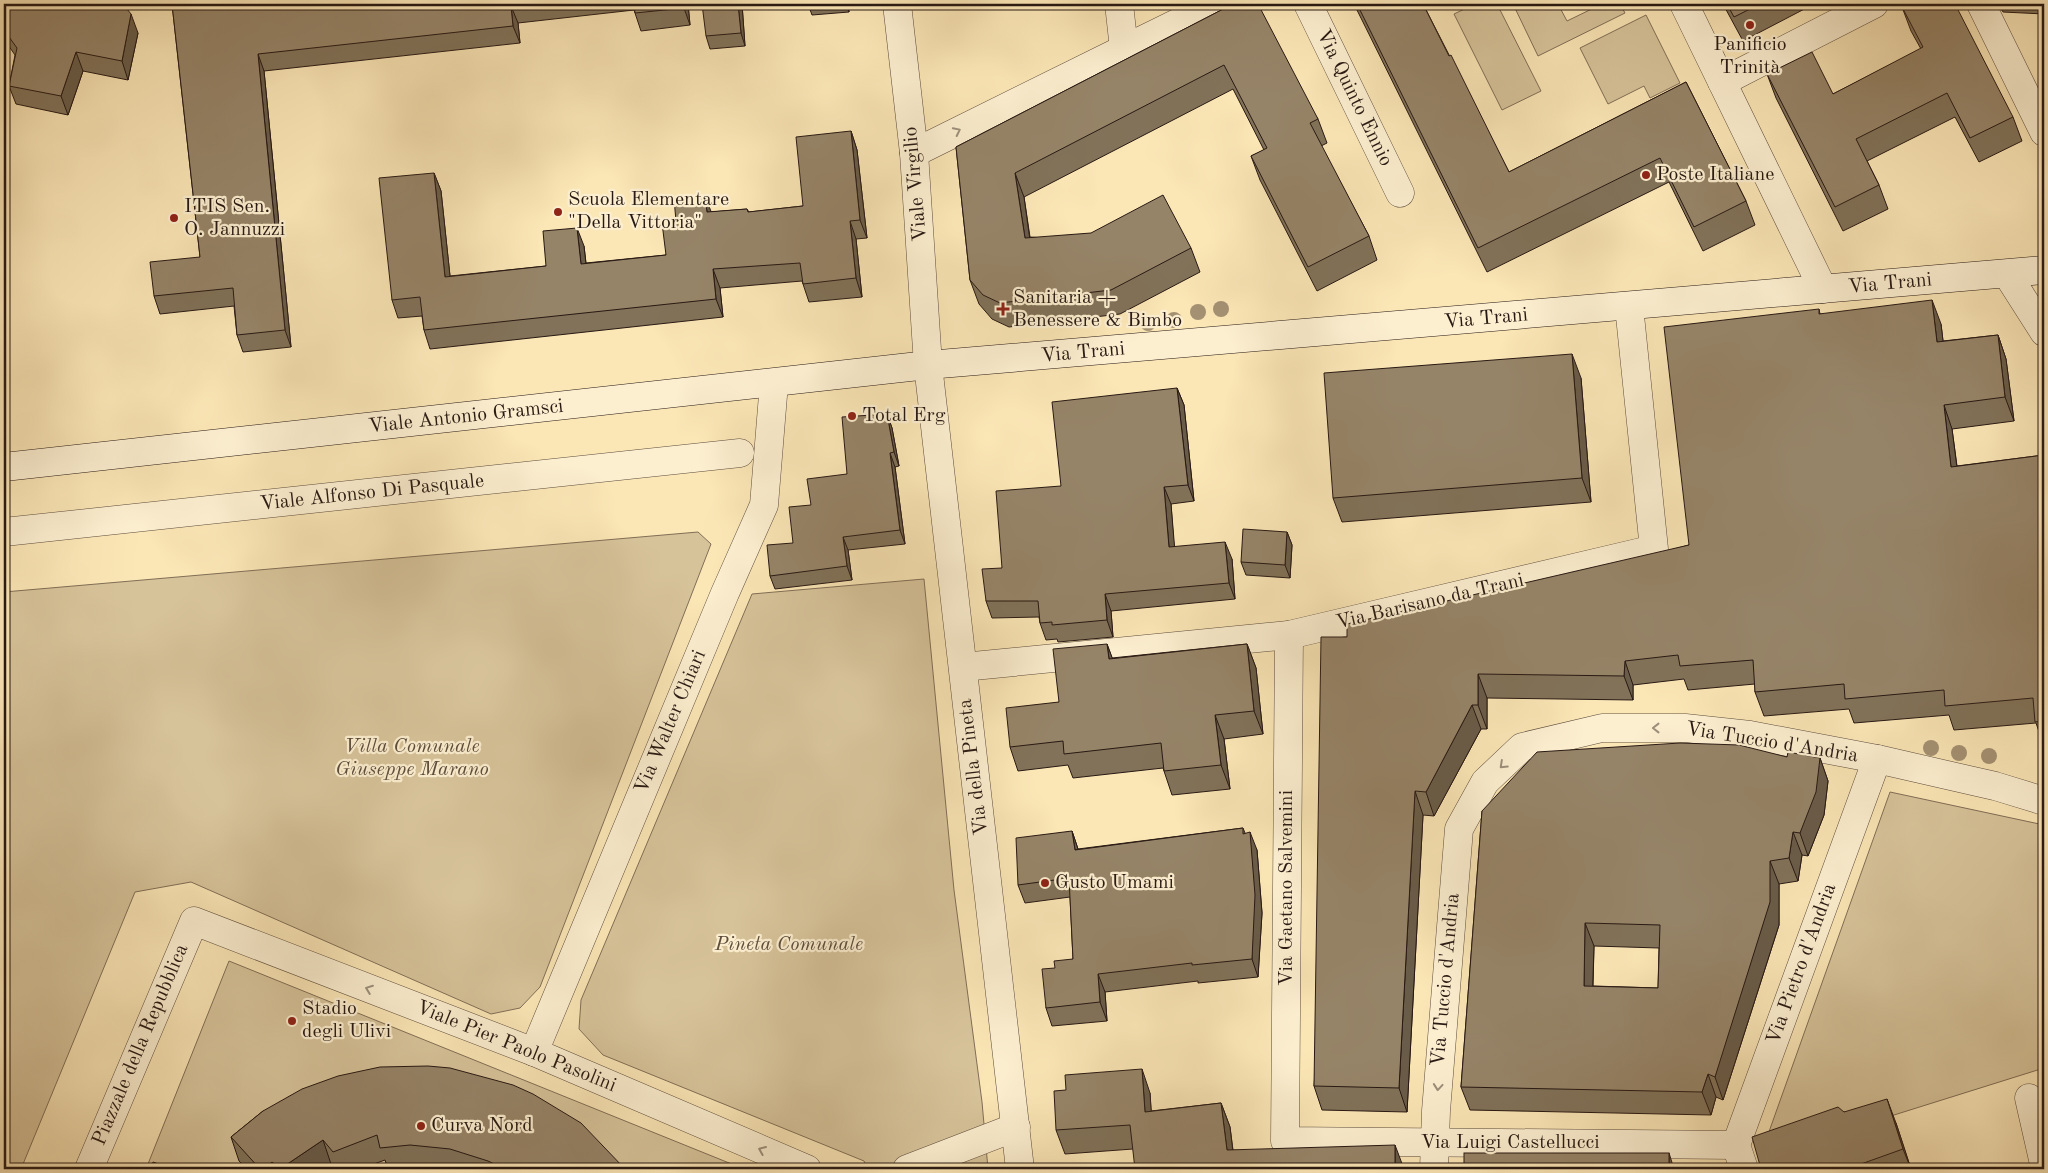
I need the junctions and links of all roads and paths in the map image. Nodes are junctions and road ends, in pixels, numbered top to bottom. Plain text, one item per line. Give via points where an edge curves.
1 (897, 4) edge
2 (1119, 4) edge
3 (1216, 4) edge
4 (1308, 4) edge
5 (1684, 4) edge
6 (1874, 4) edge
7 (1981, 4) edge
8 (1124, 49) junction
9 (1722, 82) junction
10 (2044, 132) edge
11 (914, 153) junction
12 (1400, 193) dead end
13 (2044, 270) edge
14 (2006, 274) junction
15 (1823, 290) junction
16 (1629, 306) junction
17 (2044, 332) edge
18 (928, 365) junction
19 (774, 383) junction
20 (740, 453) dead end
21 (4, 467) edge
22 (4, 532) edge
23 (1288, 636) junction
24 (962, 667) junction
25 (1878, 759) junction
26 (2044, 801) edge
27 (194, 921) joint
28 (534, 1052) junction
29 (2029, 1098) dead end
30 (1016, 1127) junction
31 (1285, 1141) joint
32 (1435, 1142) junction
33 (1740, 1157) edge
34 (2044, 1164) edge
35 (89, 1169) edge
36 (807, 1169) edge
37 (907, 1169) edge
38 (1020, 1169) edge
39 (1434, 1169) edge

1 - 11 street, Viale Virgilio
2 - 8 street
3 - 8 street
4 - 12 street, Via Quinto Ennio
5 - 9 street
6 - 9 street
7 - 10 street
11 -> 8 street
9 - 15 street
11 - 18 street, Viale Virgilio
13 - 14 street, Via Trani
14 - 15 street, Via Trani
14 - 17 street
15 - 16 street, Via Trani
16 - 18 street, Via Trani
16 - 23 street, Via Barisano da Trani via 1654,549
18 - 19 street, Viale Antonio Gramsci
18 - 24 street, Via della Pineta
19 - 21 street, Viale Antonio Gramsci
19 - 28 street, Via Walter Chiari via 764,505
20 - 22 street, Viale Alfonso Di Pasquale
23 - 24 street, Via Barisano da Trani
23 - 31 street, Via Gaetano Salvemini
24 - 30 street, Via della Pineta
25 - 26 street, Via Tuccio d'Andria via 1995,786
25 -> 32 street, Via Tuccio d'Andria via 1750,735 1685,728 1602,728 1522,747 1485,782 1459,829
25 - 33 street, Via Pietro d'Andria
28 -> 27 street, Viale Pier Paolo Pasolini
27 - 35 street, Piazzale della Repubblica
36 -> 28 street, Viale Pier Paolo Pasolini
29 - 34 street
30 - 37 street
30 - 38 street, Via della Pineta
31 - 32 street, Via Luigi Castellucci
32 - 33 street, Via Luigi Castellucci
32 - 39 street, Via Tuccio d'Andria

